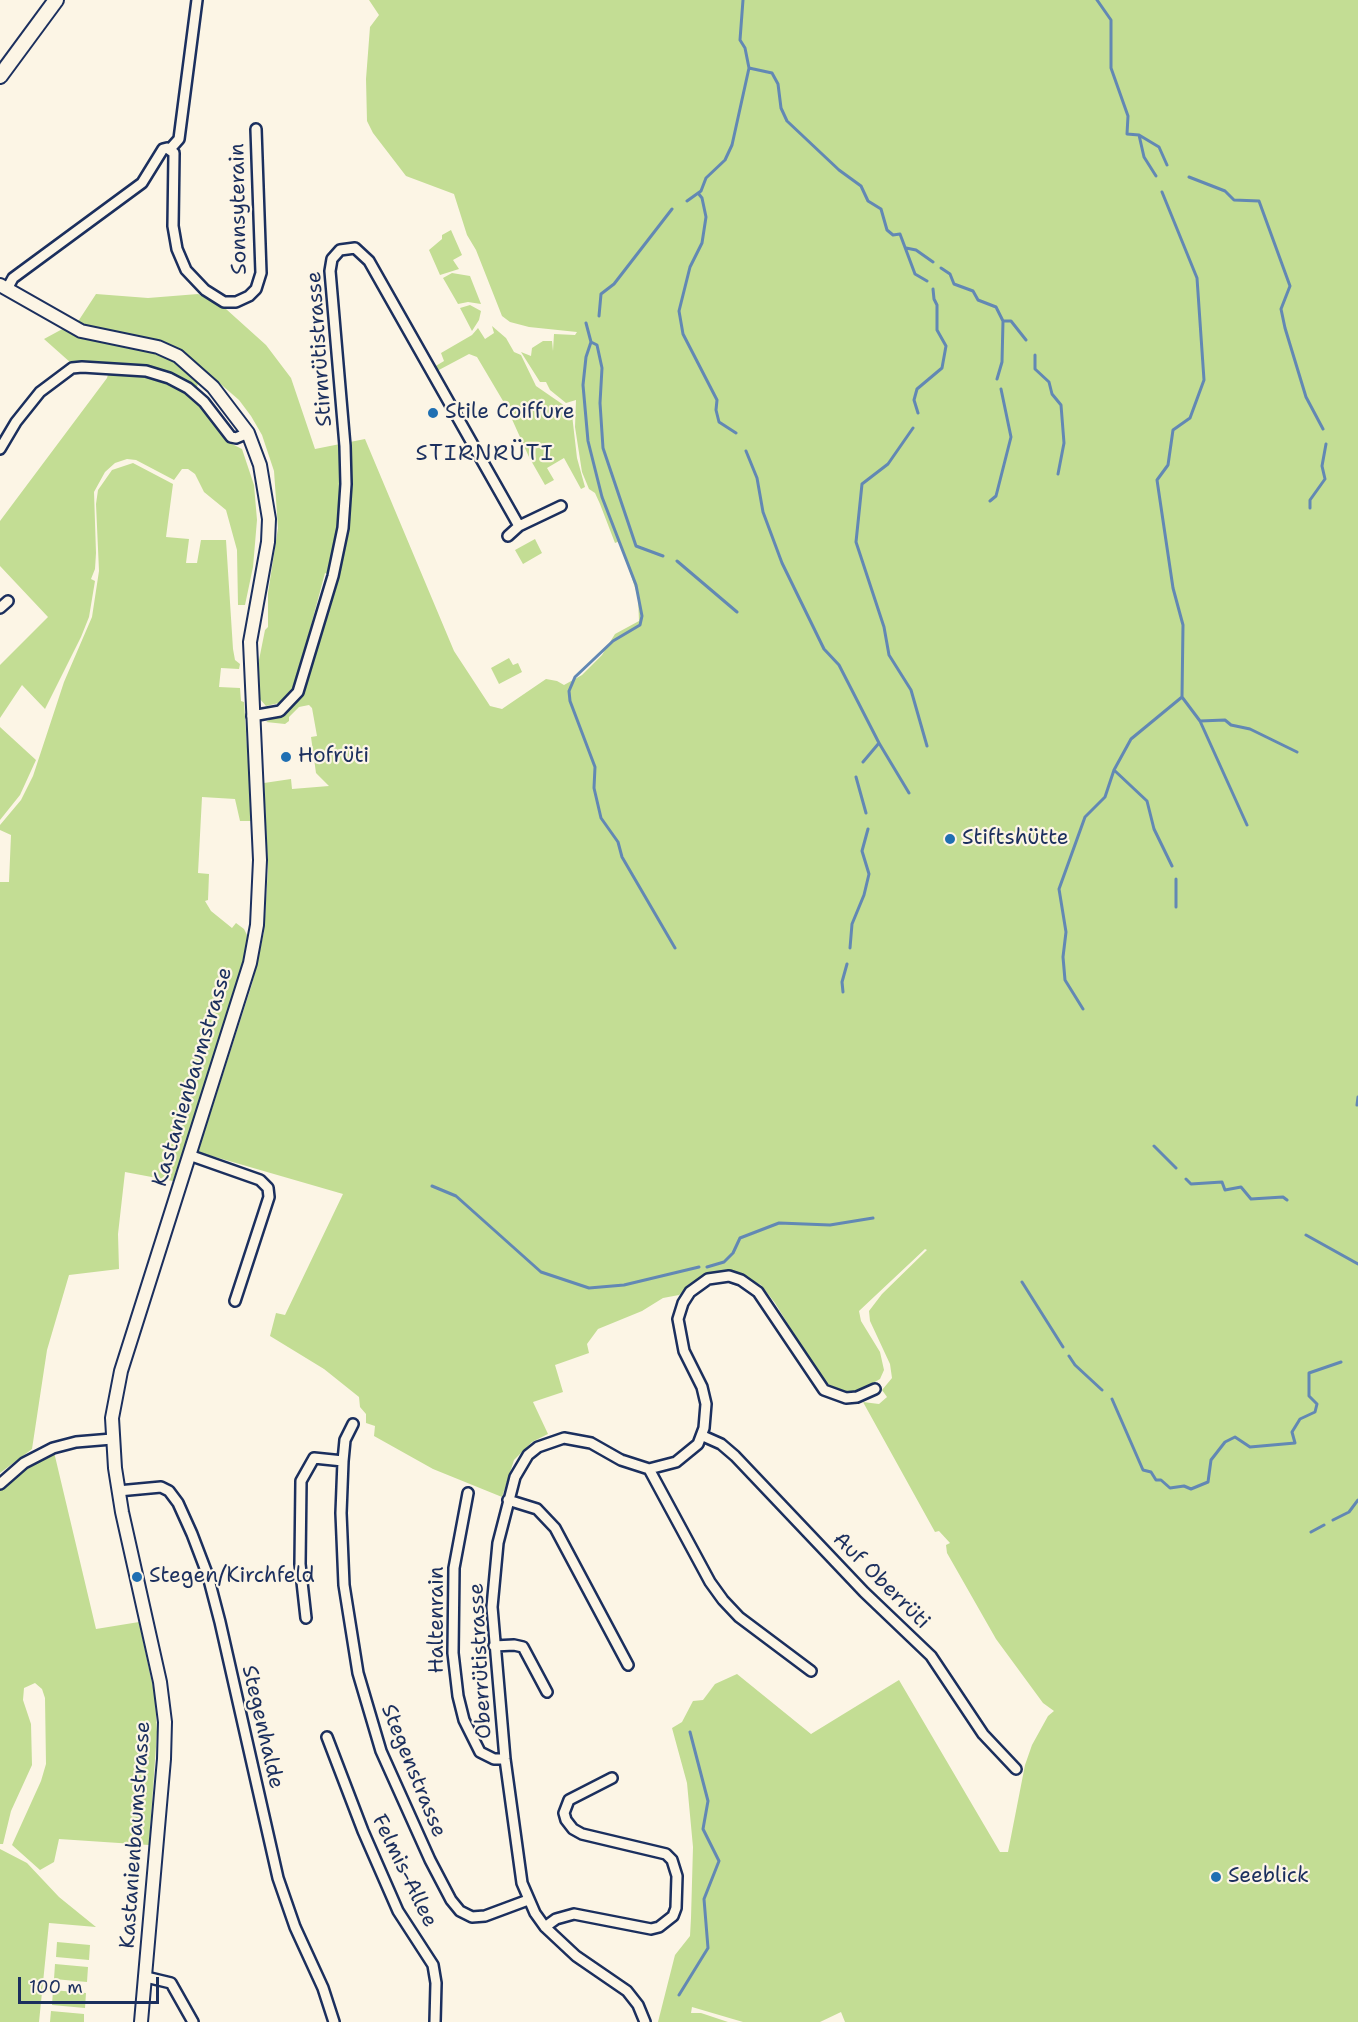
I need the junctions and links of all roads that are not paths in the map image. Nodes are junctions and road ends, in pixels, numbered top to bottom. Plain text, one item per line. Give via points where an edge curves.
1 (56, 0) edge
2 (197, 0) edge
3 (0, 76) edge
4 (256, 129) dead end
5 (171, 148) junction
6 (4, 287) edge
7 (248, 433) junction
8 (0, 449) edge
9 (561, 506) dead end
10 (519, 526) junction
11 (508, 536) dead end
12 (8, 601) dead end
13 (0, 608) edge
14 (252, 716) junction
15 (189, 1155) junction
16 (234, 1300) dead end
17 (875, 1389) dead end
18 (353, 1424) dead end
19 (703, 1436) junction
20 (112, 1439) junction
21 (343, 1461) junction
22 (649, 1469) junction
23 (0, 1484) edge
24 (118, 1491) junction
25 (468, 1493) dead end
26 (508, 1500) junction
27 (306, 1618) dead end
28 (494, 1646) junction
29 (628, 1665) dead end
30 (811, 1671) dead end
31 (547, 1692) dead end
32 (327, 1737) dead end
33 (505, 1759) junction
34 (1016, 1769) dead end
35 (612, 1778) dead end
36 (528, 1900) junction
37 (545, 1928) junction
38 (146, 1977) junction
39 (141, 2022) edge
40 (193, 2022) edge
41 (334, 2022) edge
42 (435, 2022) edge
43 (645, 2022) edge

1 - 3 main road
2 - 5 street via 179,139
4 - 5 street, Sonnsyterain via 261,273 256,289 236,302 224,302 213,296 191,277 181,260 172,218
5 - 6 street via 163,149 142,183
6 - 7 street, Kastanienbaumstrasse via 81,331 158,346 178,356 213,387
7 - 8 street via 231,437 204,402 169,378 146,371 82,367 72,368 40,392
7 - 14 street, Kastanienbaumstrasse via 260,465 269,519 250,642
9 - 10 street
10 - 11 street
10 - 14 street, Stirnrütistrasse via 369,261 355,248 339,250 330,271 345,446 343,528 333,576 298,692 280,711
12 - 13 street
14 - 15 street, Kastanienbaumstrasse via 260,860 257,925 250,963
15 - 16 street via 260,1180 268,1188 269,1197
15 - 20 street, Kastanienbaumstrasse via 121,1371
17 - 19 street via 846,1398 824,1390 758,1292 729,1276 708,1279 690,1292 678,1319 684,1351 706,1404
18 - 21 street, Stegenstrasse via 345,1440
19 - 22 street via 676,1462
19 - 34 street, Auf Oberrüti via 735,1456 864,1592 931,1656 983,1734
20 - 23 street via 53,1448 24,1463
20 - 24 street, Kastanienbaumstrasse
21 - 27 street via 315,1458 301,1481 300,1564
21 - 36 street, Stegenstrasse via 342,1553 349,1623 362,1689 389,1772 430,1860 460,1911 472,1917 485,1916
22 - 26 street, Oberrütistrasse via 579,1440 551,1441 528,1455 514,1477
22 - 30 street via 723,1600
24 - 38 street, Kastanienbaumstrasse via 160,1682 165,1724
24 - 41 street, Stegenhalde via 161,1487 169,1491 192,1534 220,1622 278,1878
25 - 33 street, Haltenrain via 454,1568 453,1653 458,1696 464,1720 480,1752
26 - 28 street, Oberrütistrasse via 493,1581
26 - 29 street via 537,1509 555,1528
28 - 31 street via 523,1647
28 - 33 street, Oberrütistrasse
32 - 42 street, Felmis-Allee via 358,1821 398,1911 433,1965
33 - 36 street, Oberrütistrasse via 518,1867
35 - 37 street via 569,1800 564,1813 566,1820 582,1834 666,1854 677,1876 676,1908 666,1922 651,1929 574,1914 556,1919
36 - 37 street, Oberrütistrasse
37 - 43 street, Oberrütistrasse via 576,1956 627,1991
38 - 39 street, Kastanienbaumstrasse
38 - 40 street via 171,1983

